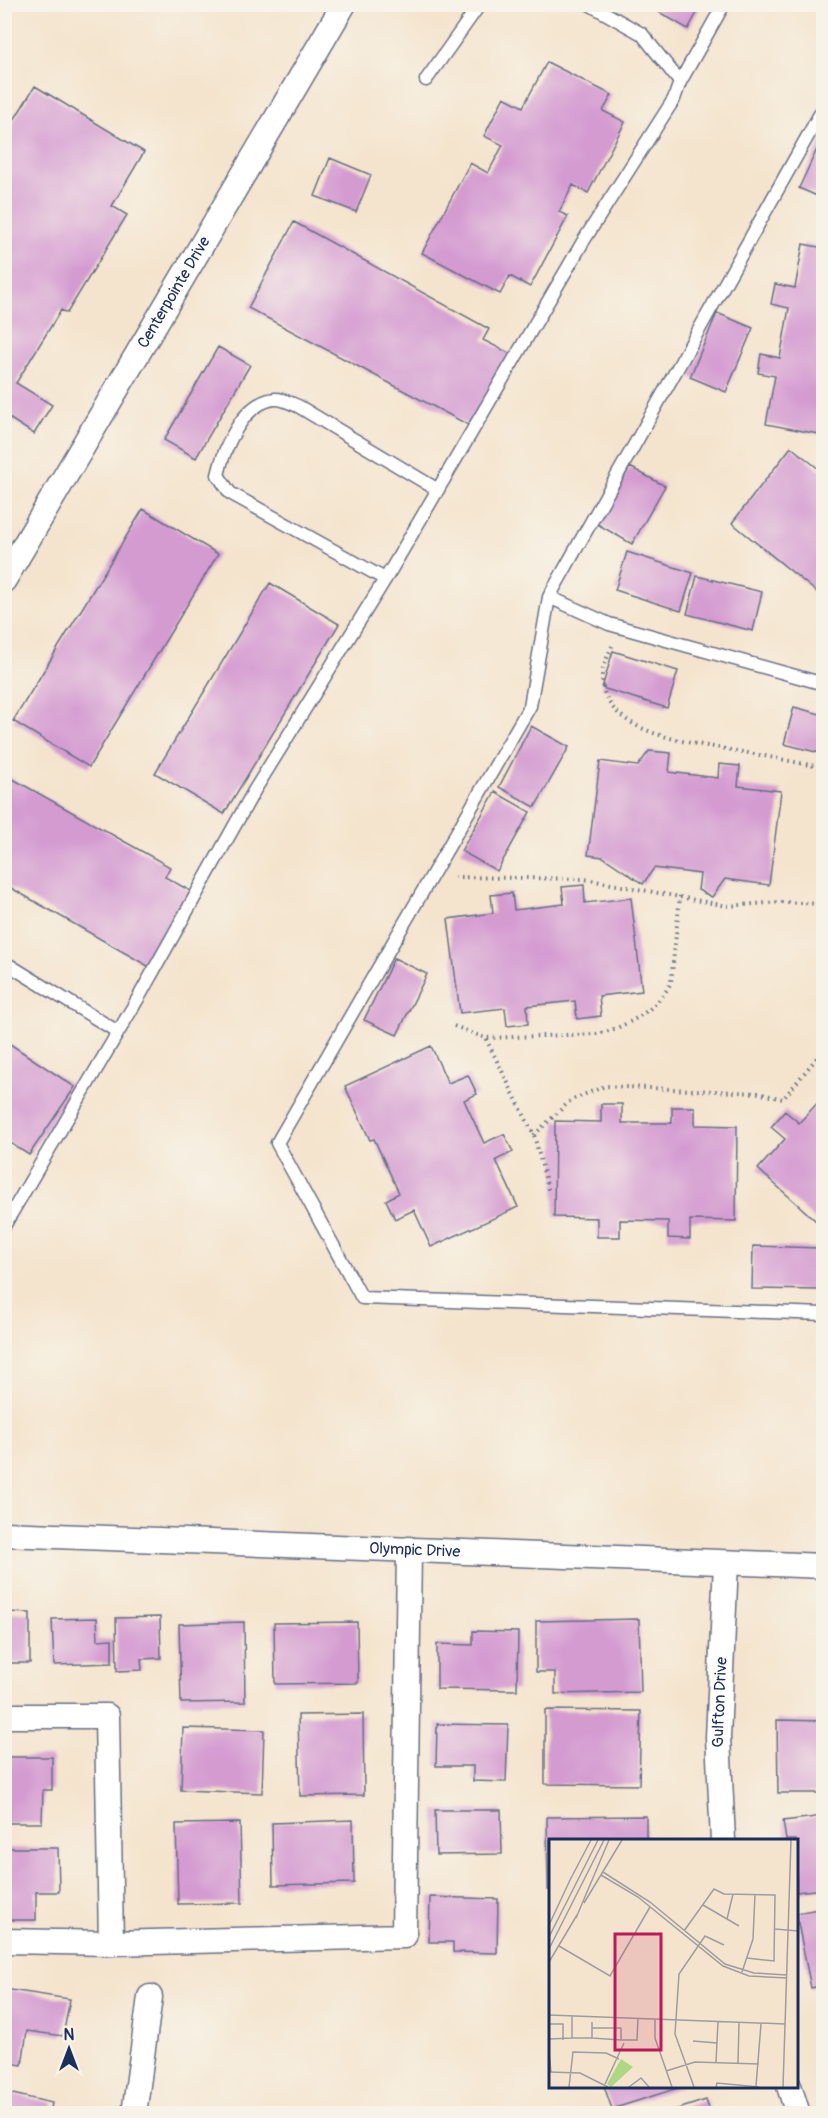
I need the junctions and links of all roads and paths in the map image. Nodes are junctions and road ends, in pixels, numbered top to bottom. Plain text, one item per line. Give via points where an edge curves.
1 (344, 4) edge
2 (480, 4) edge
3 (589, 4) edge
4 (724, 4) edge
5 (426, 80) dead end
6 (680, 82) junction
7 (824, 106) edge
8 (438, 490) junction
9 (385, 579) junction
10 (4, 580) edge
11 (549, 597) junction
12 (619, 627) junction
13 (824, 684) edge
14 (824, 768) edge
15 (432, 874) junction
16 (680, 896) junction
17 (824, 904) edge
18 (4, 962) edge
19 (454, 1026) dead end
20 (118, 1032) junction
21 (485, 1038) junction
22 (824, 1049) edge
23 (534, 1135) junction
24 (549, 1192) dead end
25 (4, 1226) edge
26 (824, 1314) edge
27 (4, 1534) edge
28 (409, 1550) junction
29 (726, 1563) junction
30 (824, 1566) edge
31 (4, 1716) edge
32 (723, 1839) edge
33 (4, 1941) edge
34 (111, 1943) junction
35 (150, 1997) dead end
36 (790, 2088) edge
37 (134, 2114) edge
38 (798, 2114) edge

1 - 10 street, Centerpointe Drive
2 - 5 lane
3 - 6 lane via 642,34
4 - 6 lane
6 - 8 lane via 674,99 584,240
7 - 11 lane
8 - 9 lane
8 - 9 lane via 298,406 276,399 253,408 223,451 218,475 230,493
9 - 20 lane via 254,791
11 - 12 lane
11 - 15 lane via 530,706
12 - 13 lane
12 - 14 path via 602,677 605,693 618,713 653,733 680,741
15 - 16 path via 585,879
15 - 26 lane via 277,1143 362,1298
16 - 17 path via 727,906
16 - 21 path via 671,982 665,995 647,1011 611,1031 597,1034
18 - 20 lane
19 - 21 path
20 - 25 lane
21 - 23 path
22 - 23 path via 783,1098 605,1086 571,1100
23 - 24 path
27 - 28 street, Olympic Drive
28 - 29 street, Olympic Drive
28 - 34 street via 404,1936
29 - 30 street, Olympic Drive
29 - 32 street, Gulfton Drive via 718,1737
31 - 34 street via 107,1716
33 - 34 street
35 - 37 street
36 - 38 street

